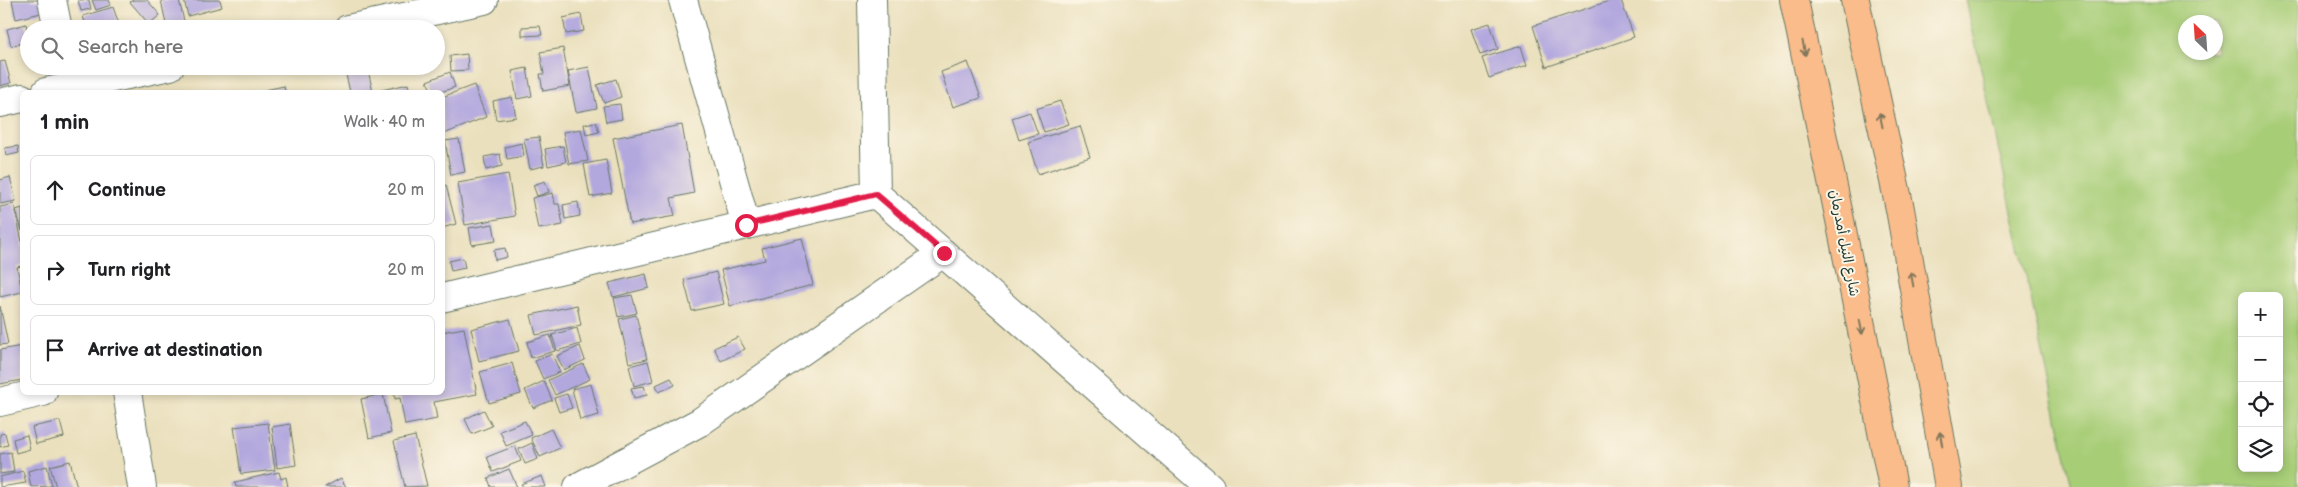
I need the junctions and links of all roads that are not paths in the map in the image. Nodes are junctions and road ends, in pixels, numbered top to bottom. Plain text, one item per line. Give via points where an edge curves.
1 (52, 0) edge
2 (484, 0) edge
3 (683, 0) edge
4 (872, 0) edge
5 (1794, 0) edge
6 (1855, 0) edge
7 (56, 20) edge
8 (390, 20) edge
9 (120, 75) edge
10 (64, 85) edge
11 (20, 98) edge
12 (0, 103) edge
13 (876, 194) junction
14 (746, 225) junction
15 (944, 253) junction
16 (445, 297) edge
17 (30, 395) edge
18 (127, 395) edge
19 (0, 402) edge
20 (142, 487) edge
21 (578, 487) edge
22 (1210, 487) edge
23 (1893, 487) edge
24 (1949, 487) edge

1 - 7 street
2 - 8 street
3 - 14 street
4 - 13 street
5 -> 23 main road, شارع النيل أمدرمان
24 -> 6 main road via 1900,210
9 - 10 street
11 - 12 street
13 - 14 street
13 - 15 street
14 - 16 street
15 - 21 street via 700,422
15 - 22 street
17 - 19 street
18 - 20 street

